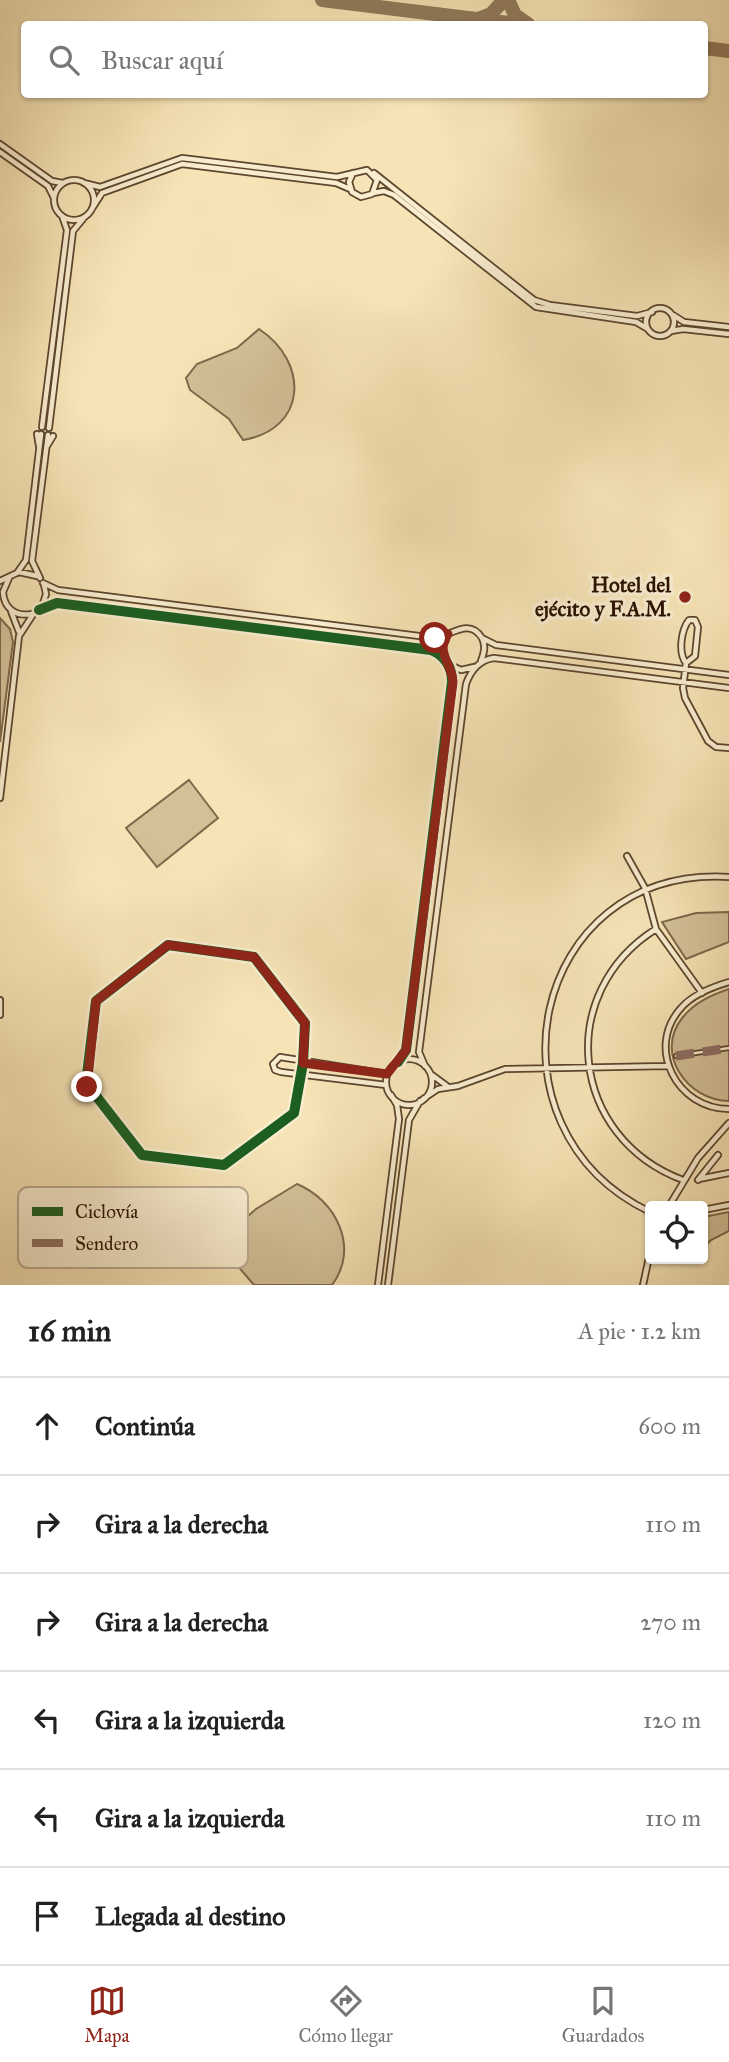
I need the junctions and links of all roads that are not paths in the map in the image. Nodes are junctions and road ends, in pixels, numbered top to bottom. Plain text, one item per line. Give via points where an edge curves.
1 (0, 144) edge
2 (0, 152) edge
3 (196, 162) junction
4 (370, 171) junction
5 (353, 173) junction
6 (64, 182) junction
7 (84, 183) junction
8 (352, 192) junction
9 (372, 194) junction
10 (54, 198) junction
11 (93, 206) junction
12 (62, 216) junction
13 (83, 219) junction
14 (652, 312) junction
15 (671, 314) junction
16 (729, 327) edge
17 (648, 329) junction
18 (670, 332) junction
19 (729, 334) edge
20 (47, 415) junction
21 (43, 450) junction
22 (12, 576) junction
23 (42, 580) junction
24 (0, 581) edge
25 (0, 599) edge
26 (8, 608) junction
27 (36, 611) junction
28 (448, 634) junction
29 (478, 634) junction
30 (19, 636) junction
31 (446, 662) junction
32 (686, 663) junction
33 (477, 665) junction
34 (685, 669) junction
35 (729, 675) edge
36 (684, 682) junction
37 (729, 688) edge
38 (729, 748) edge
39 (0, 793) edge
40 (627, 856) dead end
41 (729, 877) edge
42 (645, 888) junction
43 (656, 929) junction
44 (729, 982) edge
45 (702, 993) junction
46 (0, 1000) edge
47 (0, 1015) edge
48 (729, 1048) edge
49 (676, 1056) dead end
50 (398, 1062) junction
51 (303, 1063) junction
52 (668, 1066) junction
53 (589, 1067) junction
54 (335, 1068) junction
55 (427, 1068) junction
56 (546, 1069) junction
57 (301, 1073) junction
58 (387, 1074) junction
59 (334, 1077) junction
60 (386, 1085) junction
61 (448, 1086) junction
62 (391, 1096) junction
63 (422, 1100) junction
64 (729, 1109) edge
65 (729, 1124) edge
66 (718, 1155) dead end
67 (708, 1167) junction
68 (729, 1171) edge
69 (713, 1177) junction
70 (683, 1180) junction
71 (672, 1201) edge
72 (729, 1205) edge
73 (645, 1209) edge
74 (708, 1209) edge
75 (648, 1264) edge
76 (378, 1285) edge
77 (388, 1285) edge
78 (643, 1285) edge

1 - 6 street via 52,181
2 - 10 street via 48,186
3 - 5 street via 337,177
3 - 7 street via 173,159 100,187
3 - 8 street via 336,183
3 - 11 street via 102,193
4 - 5 street
4 - 9 street via 377,184
4 - 14 street via 538,302 637,316
5 - 8 street via 349,182
6 - 7 street
6 - 10 street
7 - 11 street via 94,195
8 - 9 street via 362,197
9 - 17 street via 384,191 394,195 536,307 636,322
10 - 12 street
11 - 13 street
12 - 13 street
12 - 20 street via 67,230
13 - 20 street via 74,231
14 - 15 street via 662,309
14 - 17 street
15 - 16 street via 684,322
15 - 18 street via 674,324
17 - 18 street via 659,336
18 - 19 street via 683,328
20 - 20 street via 45,428
21 - 21 street via 45,435
21 - 22 street via 26,560
21 - 23 street via 32,561
22 - 23 street via 25,572
22 - 24 street
22 - 26 street via 3,592
23 - 27 street via 46,594
23 - 28 street via 58,590 435,638
25 - 26 street
26 - 27 street via 19,614
26 - 30 street
27 - 30 street
27 - 31 street via 57,603 431,650
28 - 29 street via 463,628
28 - 31 street via 442,647
29 - 33 street via 484,650
29 - 34 street via 496,645
30 - 39 street
31 - 33 street via 461,670
31 - 50 street via 453,682 406,1050
32 - 32 street via 682,657 684,626 695,620 695,656
32 - 34 street
33 - 36 street via 494,658
33 - 55 street via 466,684 419,1052
34 - 35 street
34 - 36 street
36 - 37 street
36 - 38 street via 683,693 708,741
40 - 42 street
41 - 42 street via 689,878
42 - 43 street
42 - 56 street via 605,915 567,962 550,1008
43 - 45 street
43 - 53 street via 624,954 601,988 589,1027
44 - 45 street
45 - 52 street via 685,1004 673,1020 666,1046
46 - 47 street
48 - 49 street
50 - 55 street via 409,1059
50 - 58 street
51 - 54 street
51 - 57 street
51 - 57 street via 280,1057 273,1064 278,1072
51 - 57 street via 305,1023 254,957 168,945 96,1001 86,1083 142,1155 224,1165 294,1113
52 - 53 street
52 - 64 street via 678,1085 693,1099
53 - 56 street
53 - 70 street via 596,1097 617,1133 646,1161
54 - 58 street
54 - 59 street
55 - 61 street
55 - 63 street via 431,1083
56 - 61 street via 505,1069
56 - 73 street via 558,1114 580,1155 613,1189
57 - 59 street
58 - 60 street
59 - 60 street
60 - 62 street
61 - 63 street
62 - 63 street via 404,1104
62 - 76 street via 399,1119
63 - 77 street via 409,1120
65 - 70 street
66 - 67 street
67 - 69 street
67 - 69 street via 698,1180
68 - 69 street
70 - 71 street
72 - 74 street
75 - 78 street

